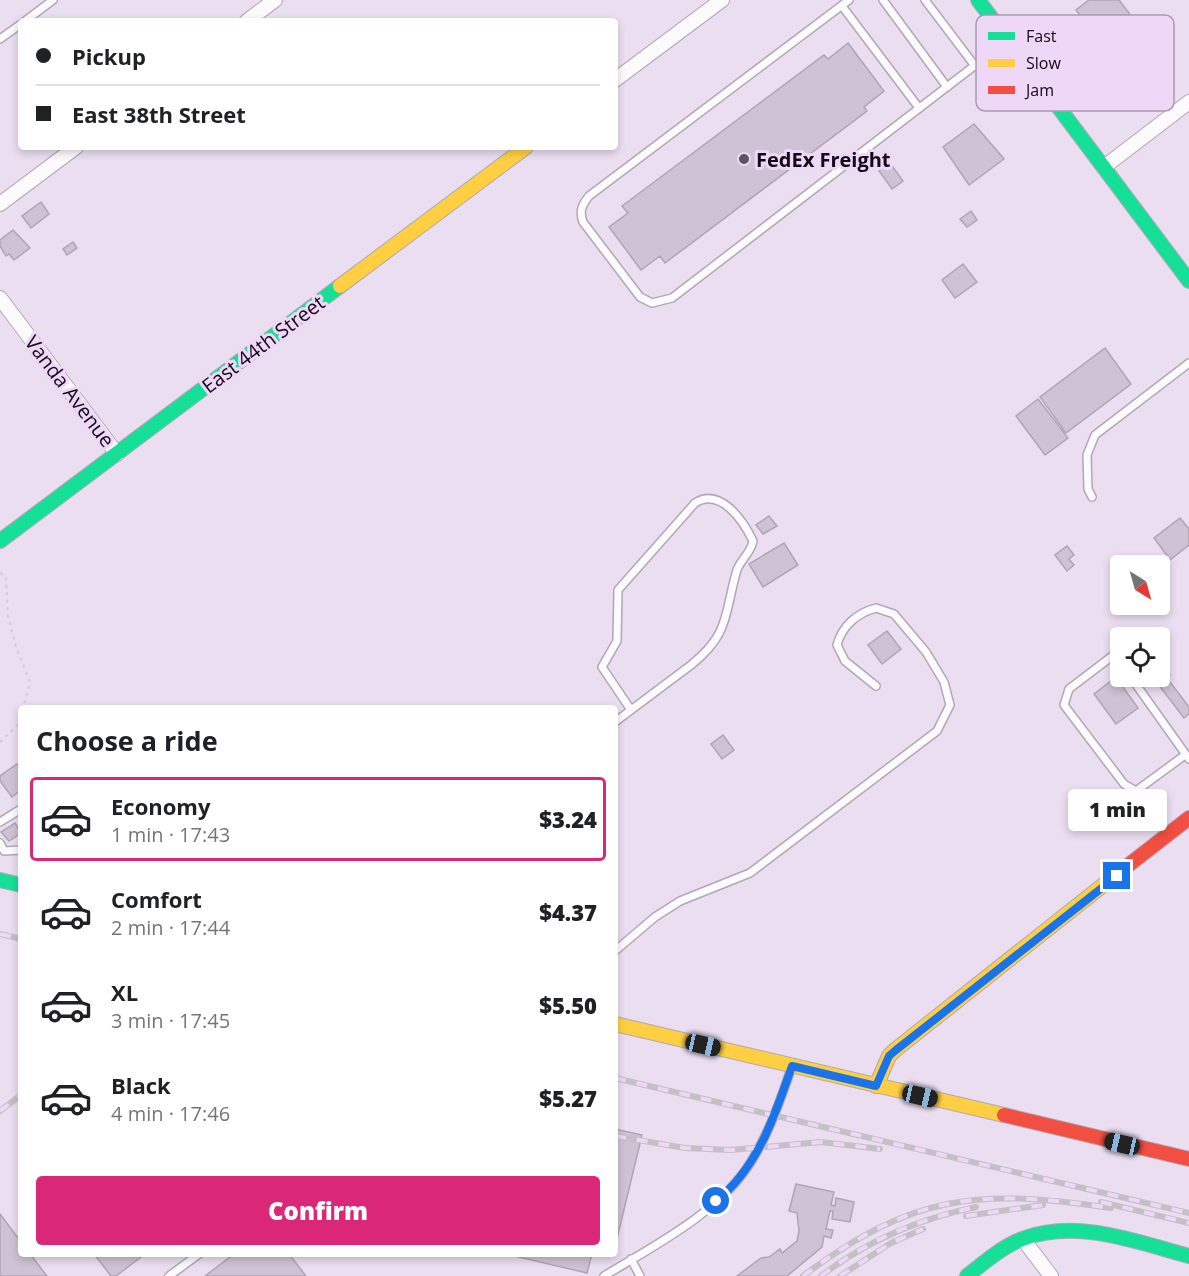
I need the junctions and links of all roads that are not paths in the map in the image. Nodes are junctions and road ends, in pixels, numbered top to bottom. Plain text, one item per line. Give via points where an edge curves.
1 (53, 0) edge
2 (275, 0) edge
3 (722, 0) edge
4 (849, 0) edge
5 (883, 0) edge
6 (925, 0) edge
7 (978, 0) edge
8 (842, 6) junction
9 (989, 15) edge
10 (29, 18) edge
11 (251, 18) edge
12 (18, 26) edge
13 (0, 39) edge
14 (975, 66) joint
15 (618, 78) edge
16 (947, 87) junction
17 (1189, 102) edge
18 (919, 108) junction
19 (1062, 111) edge
20 (72, 150) edge
21 (522, 150) edge
22 (1104, 167) junction
23 (0, 204) edge
24 (1189, 281) edge
25 (0, 298) edge
26 (1189, 363) edge
27 (117, 454) junction
28 (1092, 496) dead end
29 (0, 541) edge
30 (1110, 657) edge
31 (876, 686) dead end
32 (1138, 687) edge
33 (632, 710) junction
34 (618, 720) edge
35 (1187, 757) edge
36 (18, 811) edge
37 (1189, 818) edge
38 (0, 822) edge
39 (0, 843) edge
40 (18, 850) edge
41 (0, 880) edge
42 (18, 884) edge
43 (618, 948) edge
44 (618, 1025) edge
45 (792, 1066) junction
46 (876, 1086) junction
47 (1189, 1159) edge
48 (1023, 1239) junction
49 (1189, 1256) edge
50 (195, 1257) edge
51 (631, 1259) junction
52 (169, 1276) edge
53 (604, 1276) edge
54 (640, 1276) edge
55 (967, 1276) edge
56 (1051, 1276) edge

1 - 10 lane
2 - 11 street
3 - 15 street
4 - 8 lane
5 - 16 lane
6 - 14 lane
7 - 9 street
8 - 18 lane
8 - 18 lane via 582,205 583,222 632,288 652,303 672,298
12 - 13 lane
14 - 16 lane
16 - 18 lane
17 - 22 street
19 - 22 street
20 - 23 street
21 - 27 street, East 44th Street
22 - 24 street
25 - 27 street, Vanda Avenue
26 - 28 lane via 1095,435 1087,455 1088,489
27 - 29 street, East 44th Street
30 - 35 lane via 1069,689 1064,705 1124,784 1136,791
31 - 43 lane via 845,661 837,645 840,633 850,622 876,608 894,614 926,652 944,682 950,705 937,731 750,873 680,902
32 - 35 lane
33 - 33 lane via 602,667 617,641 618,590 695,503 703,498 716,498 733,513 753,541 737,571 721,632 703,656
33 - 34 lane
36 - 38 lane
37 - 46 street via 896,1050 889,1056
39 - 40 lane via 3,850
41 - 42 street
44 - 45 street
45 - 46 street
45 - 51 lane via 774,1116 731,1189 670,1236
46 - 47 street
48 - 49 street via 1077,1231
48 - 55 street
48 - 56 street
50 - 52 lane
51 - 53 lane
51 - 54 lane

